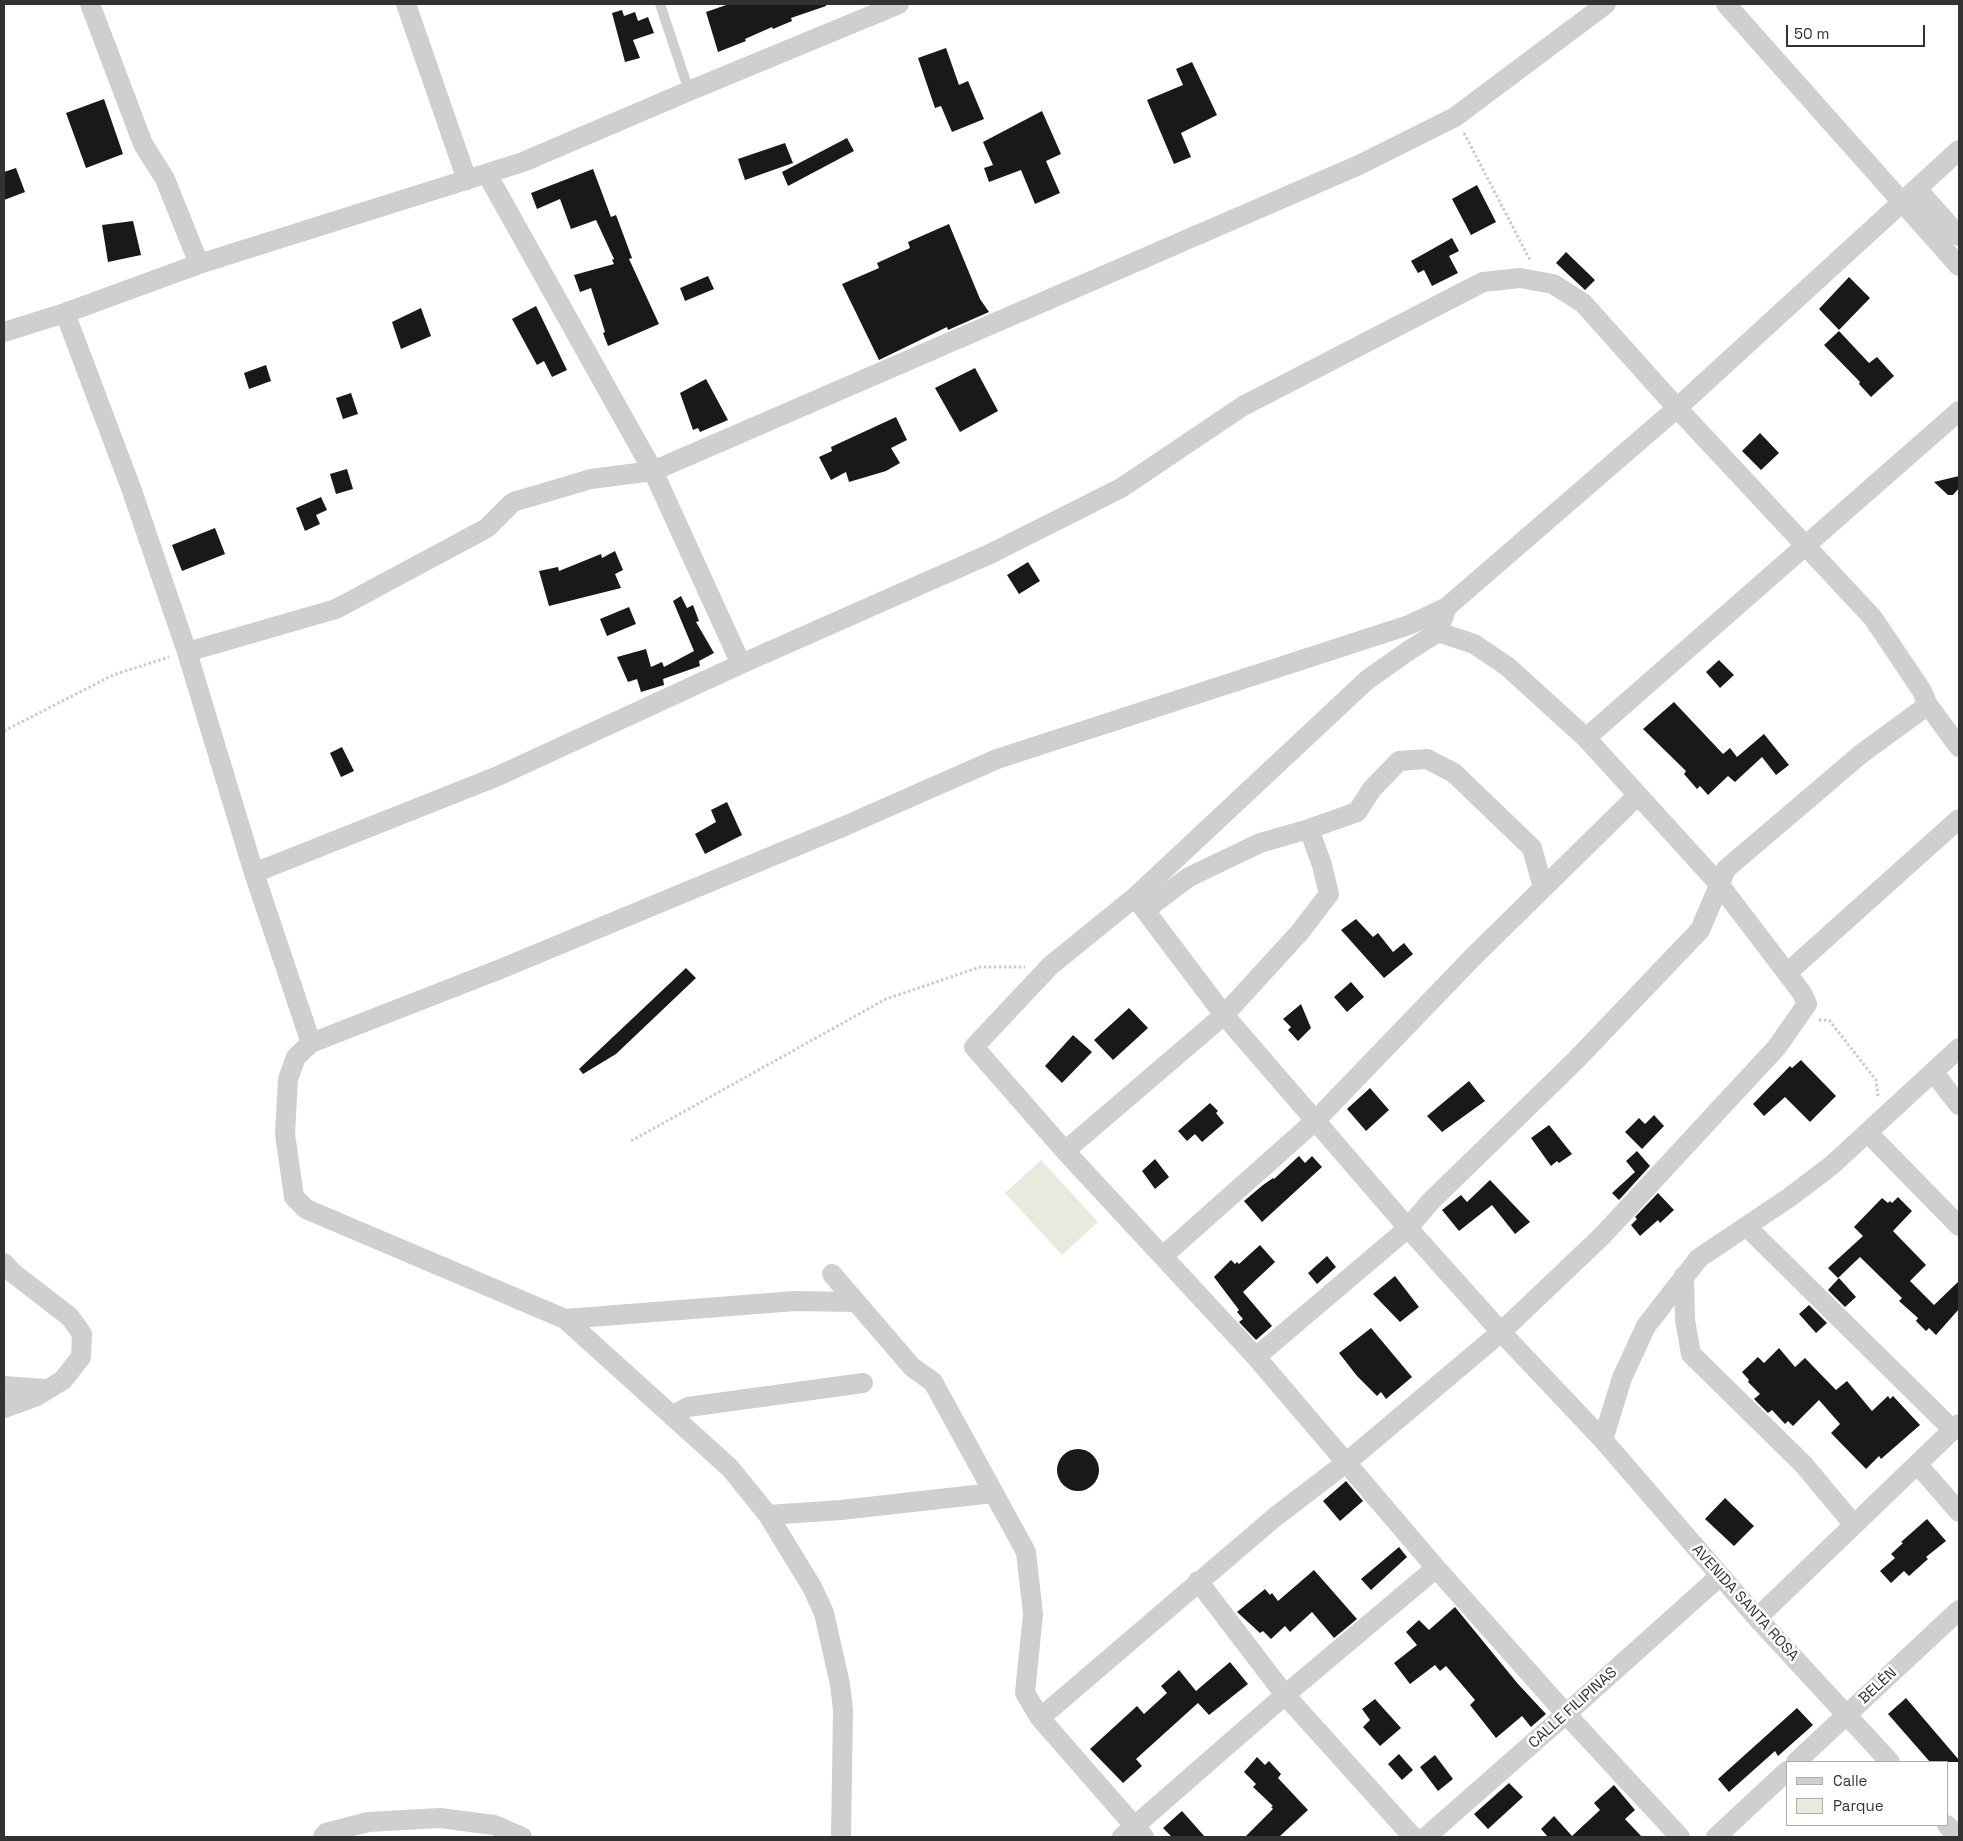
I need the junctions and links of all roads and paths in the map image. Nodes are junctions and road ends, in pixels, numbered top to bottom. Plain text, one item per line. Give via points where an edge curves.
1 (90, 4) edge
2 (406, 4) edge
3 (660, 4) edge
4 (1606, 4) edge
5 (1726, 4) edge
6 (895, 5) edge
7 (689, 90) junction
8 (1455, 117) junction
9 (1959, 150) edge
10 (487, 174) junction
11 (467, 180) junction
12 (1910, 196) junction
13 (1959, 236) edge
14 (199, 264) junction
15 (1959, 266) edge
16 (1541, 282) junction
17 (65, 313) junction
18 (4, 332) edge
19 (1677, 408) junction
20 (1959, 412) edge
21 (653, 471) junction
22 (1807, 546) junction
23 (1447, 607) junction
24 (1438, 632) junction
25 (187, 652) junction
26 (741, 664) junction
27 (1928, 705) junction
28 (4, 731) edge
29 (1586, 738) junction
30 (1959, 747) edge
31 (1638, 795) junction
32 (1959, 819) edge
33 (1309, 829) junction
34 (254, 873) junction
35 (1719, 884) junction
36 (1543, 888) junction
37 (1140, 904) junction
38 (1050, 966) junction
39 (1787, 973) junction
40 (1224, 1015) junction
41 (1818, 1020) dead end
42 (311, 1043) junction
43 (1959, 1048) edge
44 (1934, 1073) junction
45 (1959, 1105) edge
46 (1315, 1121) junction
47 (1874, 1127) junction
48 (631, 1141) dead end
49 (1065, 1151) junction
50 (1959, 1226) edge
51 (1748, 1227) junction
52 (1408, 1228) junction
53 (1162, 1256) junction
54 (4, 1263) edge
55 (832, 1274) dead end
56 (1684, 1276) junction
57 (856, 1302) junction
58 (565, 1319) junction
59 (1501, 1332) junction
60 (1256, 1357) junction
61 (863, 1383) dead end
62 (4, 1386) edge
63 (48, 1390) junction
64 (4, 1408) edge
65 (672, 1416) junction
66 (1956, 1427) edge
67 (1603, 1440) junction
68 (1347, 1462) junction
69 (1918, 1465) junction
70 (993, 1493) junction
71 (1959, 1512) edge
72 (768, 1515) junction
73 (1854, 1525) junction
74 (1436, 1568) junction
75 (1720, 1576) junction
76 (1198, 1581) junction
77 (1959, 1610) edge
78 (1757, 1618) junction
79 (1285, 1695) junction
80 (1566, 1714) junction
81 (1847, 1715) junction
82 (1040, 1718) junction
83 (1797, 1761) edge
84 (1889, 1761) edge
85 (1786, 1772) edge
86 (1948, 1826) edge
87 (1134, 1834) edge
88 (326, 1836) edge
89 (522, 1837) edge
90 (841, 1837) edge
91 (1413, 1837) edge
92 (1426, 1837) edge
93 (1680, 1837) edge
94 (1716, 1837) edge
95 (1958, 1837) edge

1 - 14 street via 143,144 165,178
2 - 11 street
3 - 7 lane
4 - 8 street
5 - 12 street
6 - 7 street
7 - 10 street via 523,162
8 - 16 path
8 - 21 street via 1350,169
9 - 12 street
10 - 11 street
10 - 21 street
11 - 14 street
12 - 13 street
12 - 15 street
12 - 19 street
14 - 17 street
16 - 19 street via 1553,284 1583,302
16 - 26 street via 1520,278 1483,282 1243,406 1121,488 992,553
17 - 18 street
17 - 25 street via 131,488
19 - 22 street
19 - 23 street
20 - 22 street
21 - 25 street via 591,479 513,502 487,528 336,610
21 - 26 street
22 - 27 street via 1873,618
22 - 29 street
23 - 24 street
23 - 42 street via 1409,625 997,759 512,965
24 - 29 street via 1474,644 1508,667
24 - 37 street via 1367,680
25 - 28 path via 113,675
25 - 34 street
26 - 34 street via 498,776
27 - 30 street
27 - 35 street via 1860,754 1726,869
29 - 31 street
31 - 35 street
31 - 36 street
32 - 39 street
33 - 36 street via 1357,812 1372,789 1400,761 1427,759 1454,773 1532,848
33 - 37 street via 1260,842
33 - 40 street via 1329,894 1300,932
34 - 42 street
35 - 39 street
35 - 52 street via 1700,930
36 - 46 street
37 - 38 street
37 - 40 street, AVENIDA SANTA ROSA
38 - 48 path via 980,967 886,999
38 - 49 street via 974,1046
39 - 59 street via 1807,1004 1777,1047 1602,1236
40 - 46 street, AVENIDA SANTA ROSA
40 - 49 street
41 - 47 path via 1829,1020 1876,1080
42 - 58 street via 296,1057 288,1079 285,1134 294,1197 306,1209
43 - 44 street
44 - 45 street
44 - 47 street
46 - 52 street, AVENIDA SANTA ROSA
46 - 53 street
47 - 50 street
47 - 51 street via 1832,1165
49 - 53 street
51 - 56 street via 1699,1258
51 - 66 street
52 - 59 street, AVENIDA SANTA ROSA
52 - 60 street
53 - 60 street
54 - 63 street via 70,1317 82,1334 81,1357 63,1380
55 - 57 street
56 - 67 street via 1646,1326 1622,1378
56 - 73 street via 1684,1320 1691,1354 1804,1465
57 - 58 street via 795,1302
57 - 70 street via 912,1367 933,1382
58 - 65 street
59 - 67 street, AVENIDA SANTA ROSA
59 - 68 street
60 - 68 street
61 - 65 street via 688,1407
62 - 63 street
63 - 64 street
65 - 72 street via 730,1468
66 - 69 street
67 - 75 street, AVENIDA SANTA ROSA
68 - 74 street
68 - 76 street via 1274,1517
69 - 71 street
69 - 73 street
70 - 72 street
70 - 82 street via 1026,1552 1033,1614 1025,1693
72 - 90 street via 824,1613 843,1710
73 - 78 street
74 - 79 street
74 - 80 street
75 - 78 street, AVENIDA SANTA ROSA
75 - 80 street, CALLE FILIPINAS
76 - 79 street
76 - 82 street
77 - 81 street, BELÉN
78 - 81 street, AVENIDA SANTA ROSA
79 - 87 street
79 - 91 street
80 - 92 street, CALLE FILIPINAS
80 - 93 street
81 - 83 street, BELÉN
81 - 84 street, AVENIDA SANTA ROSA
82 - 87 street
85 - 94 street
86 - 95 street
88 - 89 street via 368,1822 440,1818 494,1825

